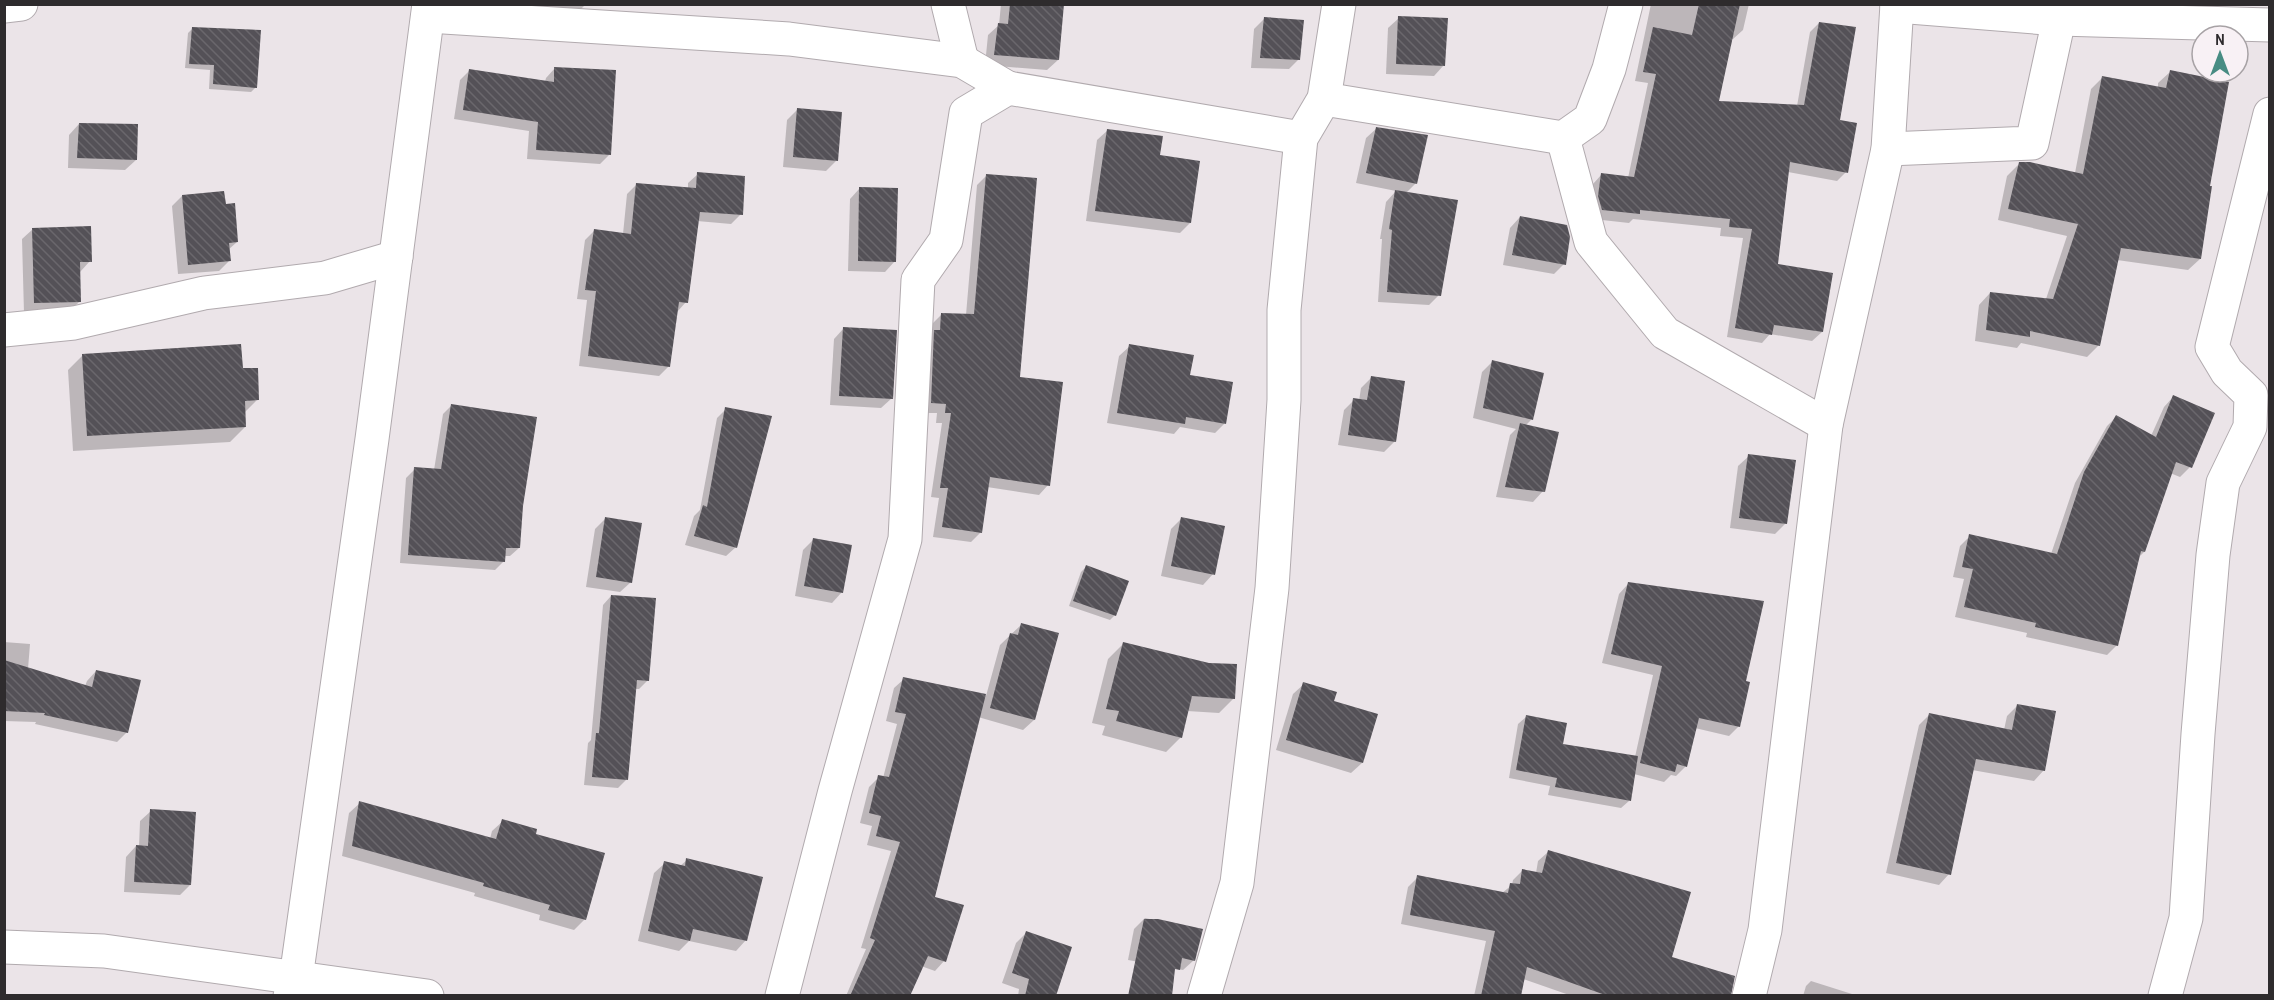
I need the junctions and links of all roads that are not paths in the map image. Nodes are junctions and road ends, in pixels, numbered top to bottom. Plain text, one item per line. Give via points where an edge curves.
1 (21, 4) edge
2 (948, 4) edge
3 (1339, 4) edge
4 (1626, 4) edge
5 (1897, 5) edge
6 (4, 6) edge
7 (428, 10) edge
8 (2059, 19) junction
9 (2270, 25) edge
10 (962, 61) junction
11 (1008, 88) junction
12 (1324, 99) junction
13 (2270, 114) edge
14 (1301, 138) junction
15 (1563, 138) junction
16 (1888, 149) junction
17 (396, 257) junction
18 (4, 330) edge
19 (1826, 424) junction
20 (4, 948) edge
21 (293, 987) edge
22 (427, 996) edge
23 (782, 996) edge
24 (1204, 996) edge
25 (1749, 996) edge
26 (2165, 996) edge

1 - 6 street
2 - 10 street
3 - 12 street
4 - 15 street via 1609,69 1590,119
5 - 8 street
5 - 16 street
7 - 10 street via 789,39
7 - 17 street
8 - 9 street
8 - 16 street via 2032,143
10 - 11 street
11 - 14 street
11 - 23 street via 966,113 946,240 918,280 905,539
12 - 14 street
12 - 15 street
13 - 26 street via 2212,347 2227,372 2251,395 2250,427 2223,483 2213,555 2186,918
14 - 24 street via 1284,310 1284,400 1272,588 1238,883
15 - 19 street via 1591,242 1665,333
16 - 19 street
17 - 18 street via 325,278 204,293 74,322
17 - 21 street
19 - 25 street via 1765,930
20 - 21 street via 104,951
21 - 22 street

